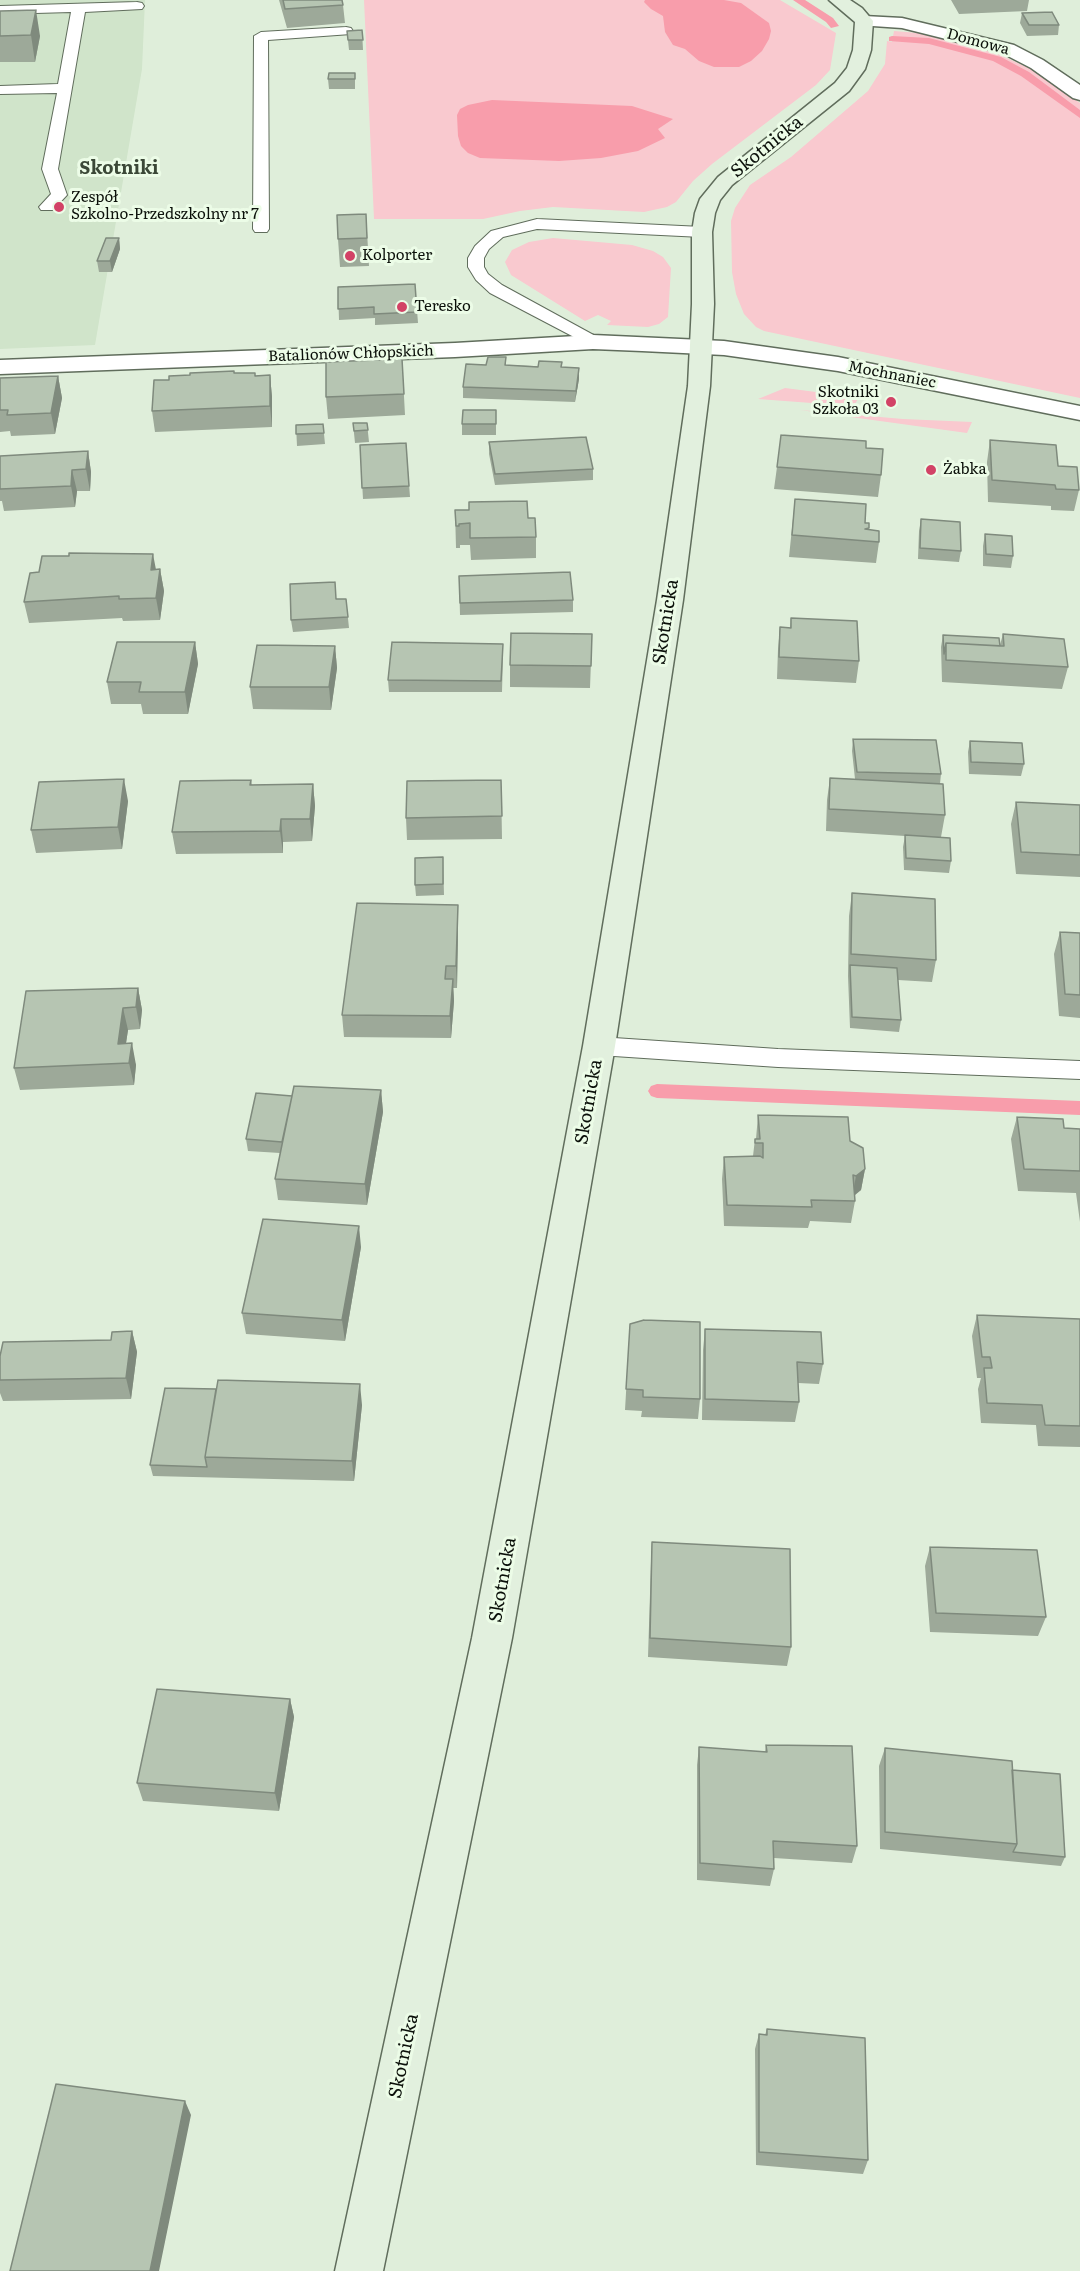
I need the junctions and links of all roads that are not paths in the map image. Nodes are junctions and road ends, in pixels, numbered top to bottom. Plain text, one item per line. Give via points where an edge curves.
1 (838, 0) edge
2 (137, 6) dead end
3 (79, 8) junction
4 (0, 10) edge
5 (864, 21) junction
6 (346, 31) edge
7 (64, 88) junction
8 (0, 90) edge
9 (1080, 94) edge
10 (47, 207) dead end
11 (261, 229) dead end
12 (702, 231) junction
13 (593, 342) junction
14 (702, 348) junction
15 (0, 368) edge
16 (1080, 413) edge
17 (598, 1046) junction
18 (1080, 1070) edge
19 (358, 2271) edge

1 - 5 street
2 - 3 lane
3 - 4 lane
3 - 7 lane
5 - 9 street, Domowa via 902,24 1008,49
5 - 12 street, Skotnicka via 856,69 842,87 724,181 710,199
6 - 11 lane via 261,36
7 - 8 lane
7 - 10 lane via 50,169 59,195
12 - 13 lane via 537,224 497,234 483,246 476,258 482,277 496,289
12 - 14 street, Skotnicka
13 - 14 street, Batalionów Chłopskich
13 - 15 street, Batalionów Chłopskich
14 - 16 street, Mochnaniec via 838,364
14 - 17 street, Skotnicka via 672,582
17 - 18 lane via 778,1058
17 - 19 street, Skotnicka via 492,1638

